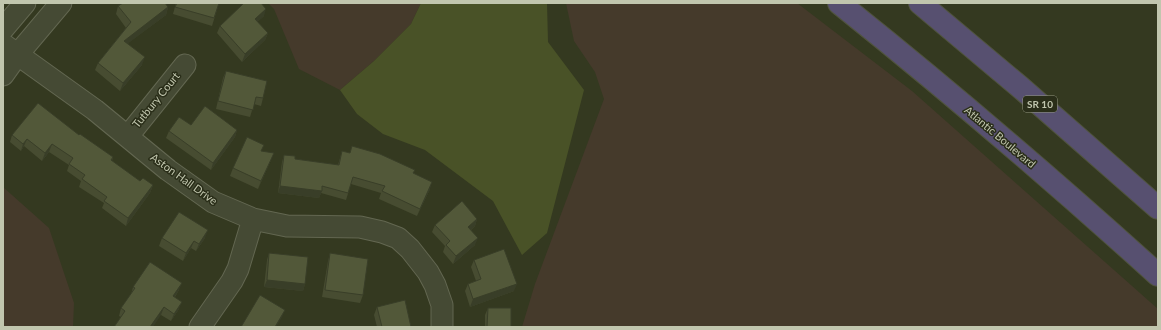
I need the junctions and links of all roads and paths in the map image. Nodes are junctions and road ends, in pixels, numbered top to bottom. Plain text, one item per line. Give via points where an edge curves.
1 (26, 3) edge
2 (61, 3) edge
3 (839, 3) edge
4 (920, 3) edge
5 (3, 29) edge
6 (11, 49) edge
7 (185, 65) dead end
8 (3, 75) edge
9 (128, 136) junction
10 (1158, 208) edge
11 (253, 219) junction
12 (1158, 275) edge
13 (200, 327) edge
14 (442, 327) edge

1 - 5 street
2 - 6 street
3 - 12 highway, Atlantic Boulevard via 991,128
4 - 10 highway, SR 10
6 - 8 street
6 - 9 street, Aston Hall Drive
7 - 9 street, Tutbury Court
9 - 11 street, Aston Hall Drive via 168,170 213,202
11 - 13 street via 238,269
11 - 14 street, Aston Hall Drive via 287,226 360,227 398,238 410,249 435,284 442,304

